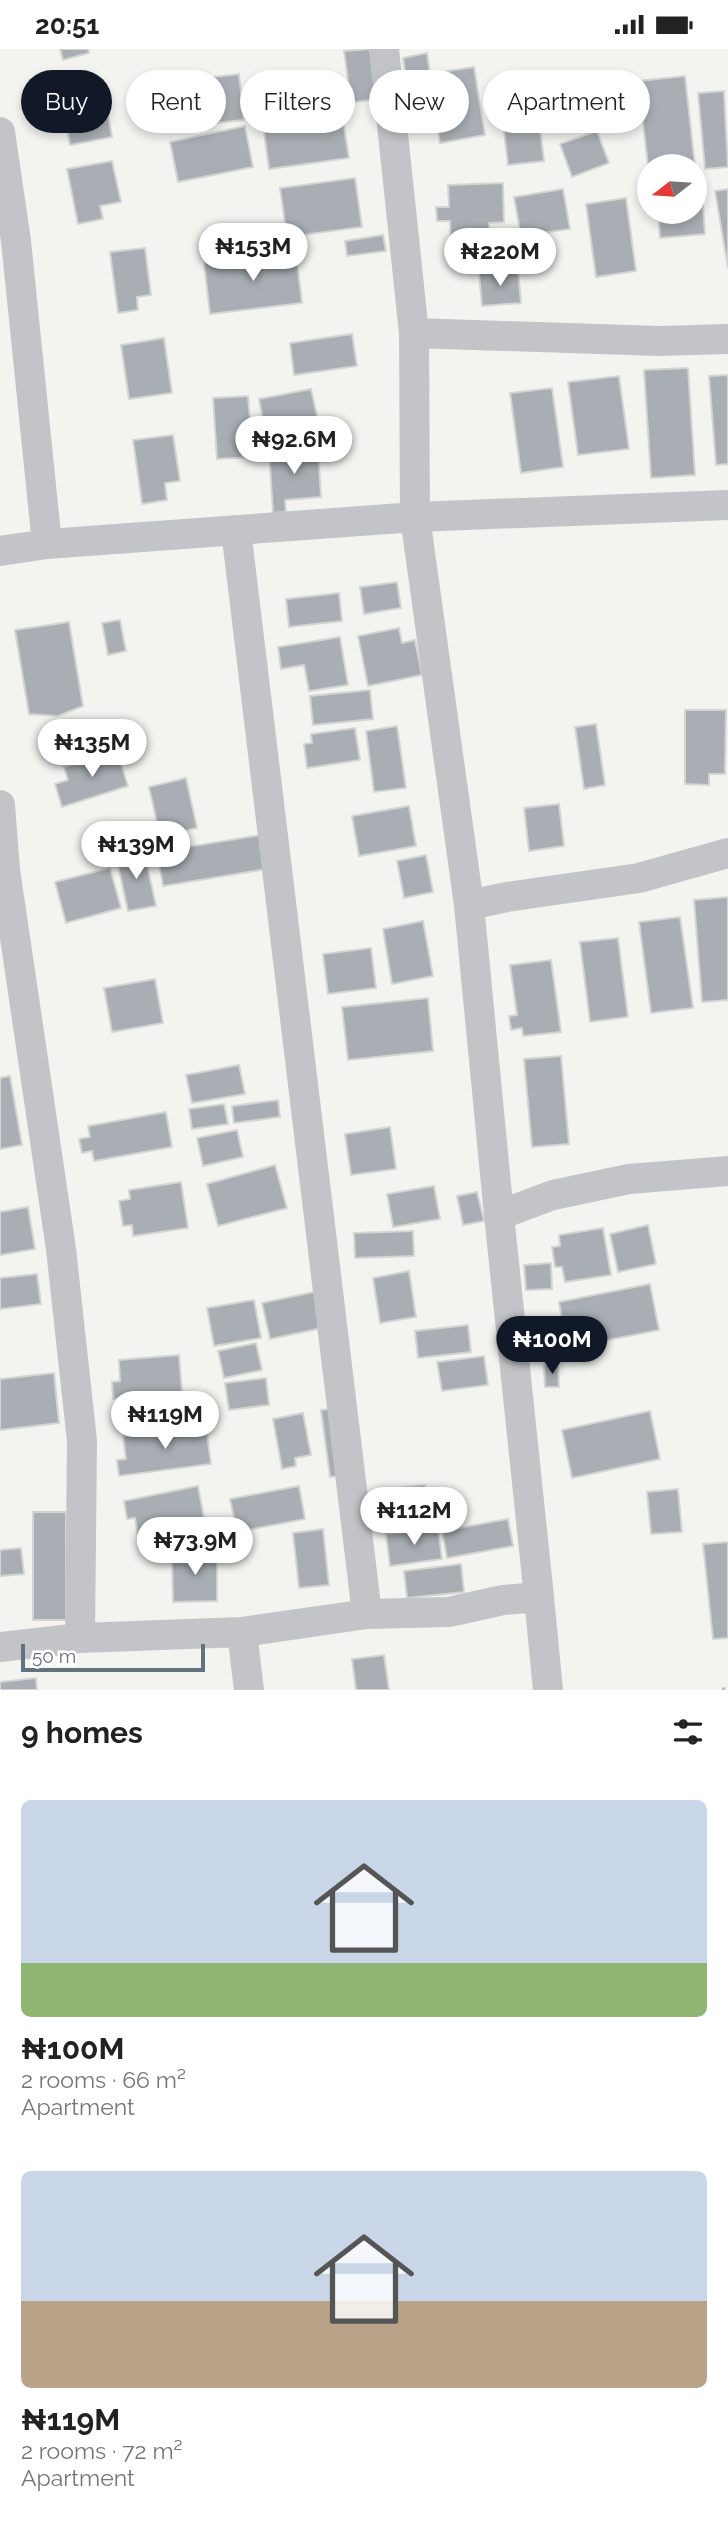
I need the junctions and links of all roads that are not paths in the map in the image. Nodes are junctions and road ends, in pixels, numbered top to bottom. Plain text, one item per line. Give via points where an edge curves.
1 (384, 49) edge
2 (0, 132) edge
3 (8, 242) edge
4 (414, 333) junction
5 (728, 339) edge
6 (728, 505) edge
7 (415, 517) junction
8 (236, 530) junction
9 (47, 544) junction
10 (0, 551) edge
11 (0, 805) edge
12 (728, 853) edge
13 (3, 870) edge
14 (469, 905) junction
15 (728, 1171) edge
16 (499, 1215) junction
17 (539, 1597) junction
18 (367, 1614) junction
19 (242, 1632) junction
20 (80, 1638) junction
21 (0, 1647) edge
22 (249, 1690) edge
23 (548, 1690) edge

1 - 4 street
2 - 3 street
3 - 9 street
4 - 5 street
4 - 7 street
6 - 7 street
7 - 8 street
7 - 14 street
8 - 9 street
8 - 18 street
9 - 10 street
11 - 13 street
12 - 14 street via 639,878
13 - 20 street via 61,1249 82,1441
14 - 16 street
15 - 16 street via 629,1179 553,1195
16 - 17 street
17 - 18 street via 449,1612
17 - 23 street
18 - 19 street
19 - 20 street
19 - 22 street
20 - 21 street

